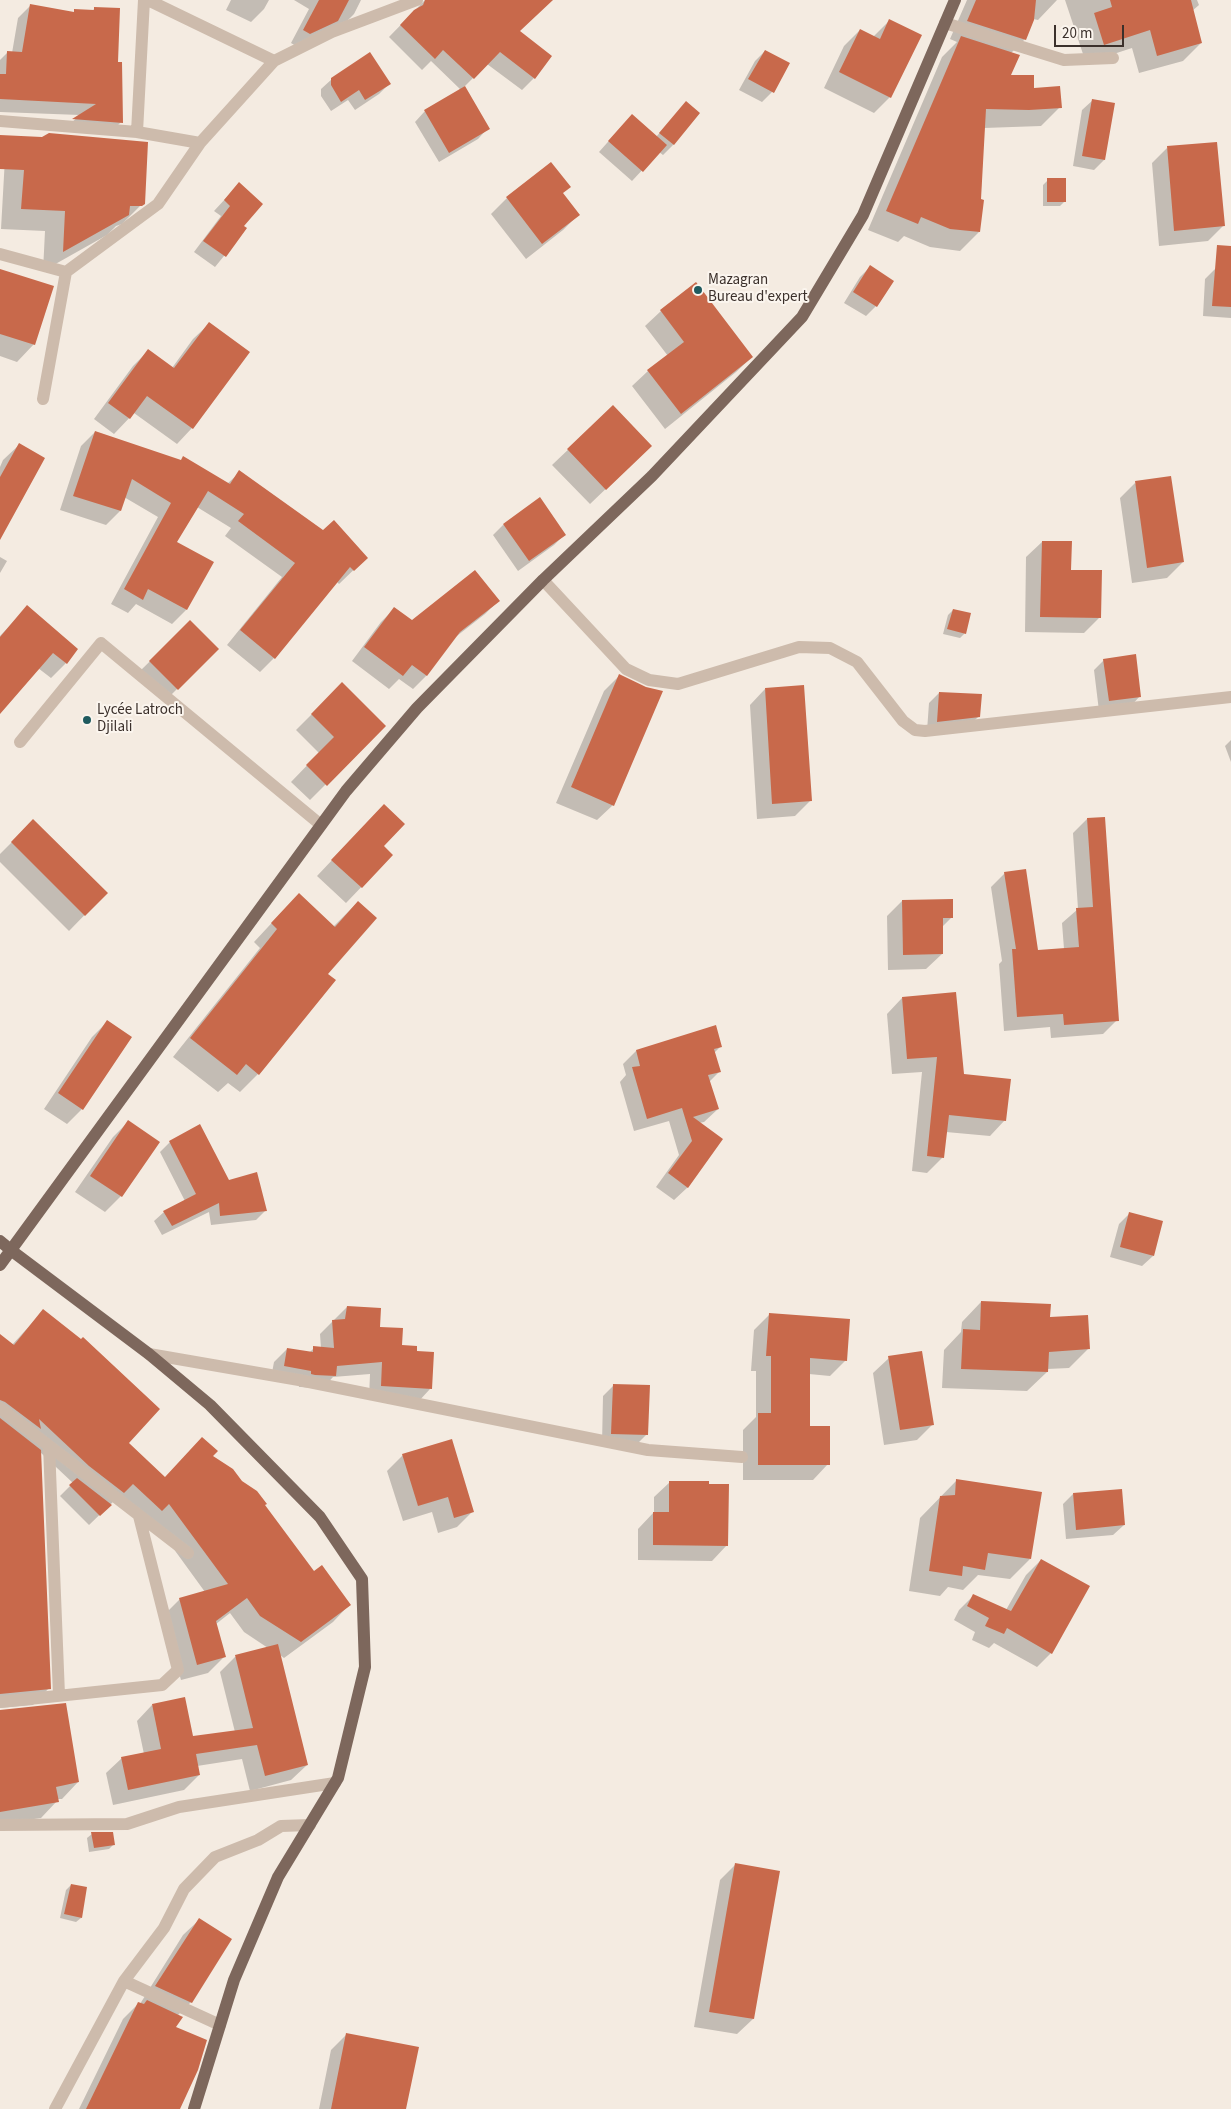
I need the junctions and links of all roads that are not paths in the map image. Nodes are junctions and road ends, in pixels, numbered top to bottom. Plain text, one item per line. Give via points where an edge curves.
1 (146, 0) edge
2 (417, 0) edge
3 (955, 0) edge
4 (945, 23) junction
5 (1113, 58) dead end
6 (274, 61) junction
7 (0, 121) edge
8 (138, 132) junction
9 (200, 143) junction
10 (0, 254) edge
11 (66, 272) junction
12 (43, 398) dead end
13 (543, 580) junction
14 (1231, 697) edge
15 (20, 742) dead end
16 (321, 825) junction
17 (0, 1240) edge
18 (12, 1251) junction
19 (0, 1265) edge
20 (149, 1354) junction
21 (0, 1408) edge
22 (49, 1446) junction
23 (742, 1457) dead end
24 (139, 1516) junction
25 (188, 1553) dead end
26 (60, 1695) junction
27 (0, 1702) edge
28 (335, 1783) junction
29 (0, 1825) edge
30 (310, 1825) junction
31 (124, 1981) junction
32 (220, 2025) junction
33 (55, 2109) edge
34 (194, 2109) edge

1 - 6 street
1 - 8 street
2 - 6 street via 332,32
3 - 4 main road
4 - 5 street via 1064,60
4 - 13 main road via 863,215 802,317 652,476
6 - 9 street
7 - 8 street
8 - 9 street
9 - 11 street via 158,204
10 - 11 street
11 - 12 street
13 - 14 street via 626,669 649,680 678,684 799,647 830,648 858,662 903,722 915,730
13 - 16 main road via 417,708
15 - 16 street via 101,643
16 - 18 main road
17 - 18 main road
18 - 19 main road
18 - 20 main road
20 - 23 street via 299,1380 648,1450
20 - 28 main road via 210,1405 320,1517 362,1579 365,1667
21 - 22 street
22 - 24 street
22 - 26 street
24 - 25 street
24 - 26 street via 178,1670 162,1685
26 - 27 street
28 - 29 street via 179,1807 127,1824
28 - 30 main road
30 - 31 street via 281,1826 258,1840 216,1857 184,1889 164,1928
30 - 32 main road via 278,1877 234,1980
31 - 32 street
31 - 33 street
32 - 34 main road

